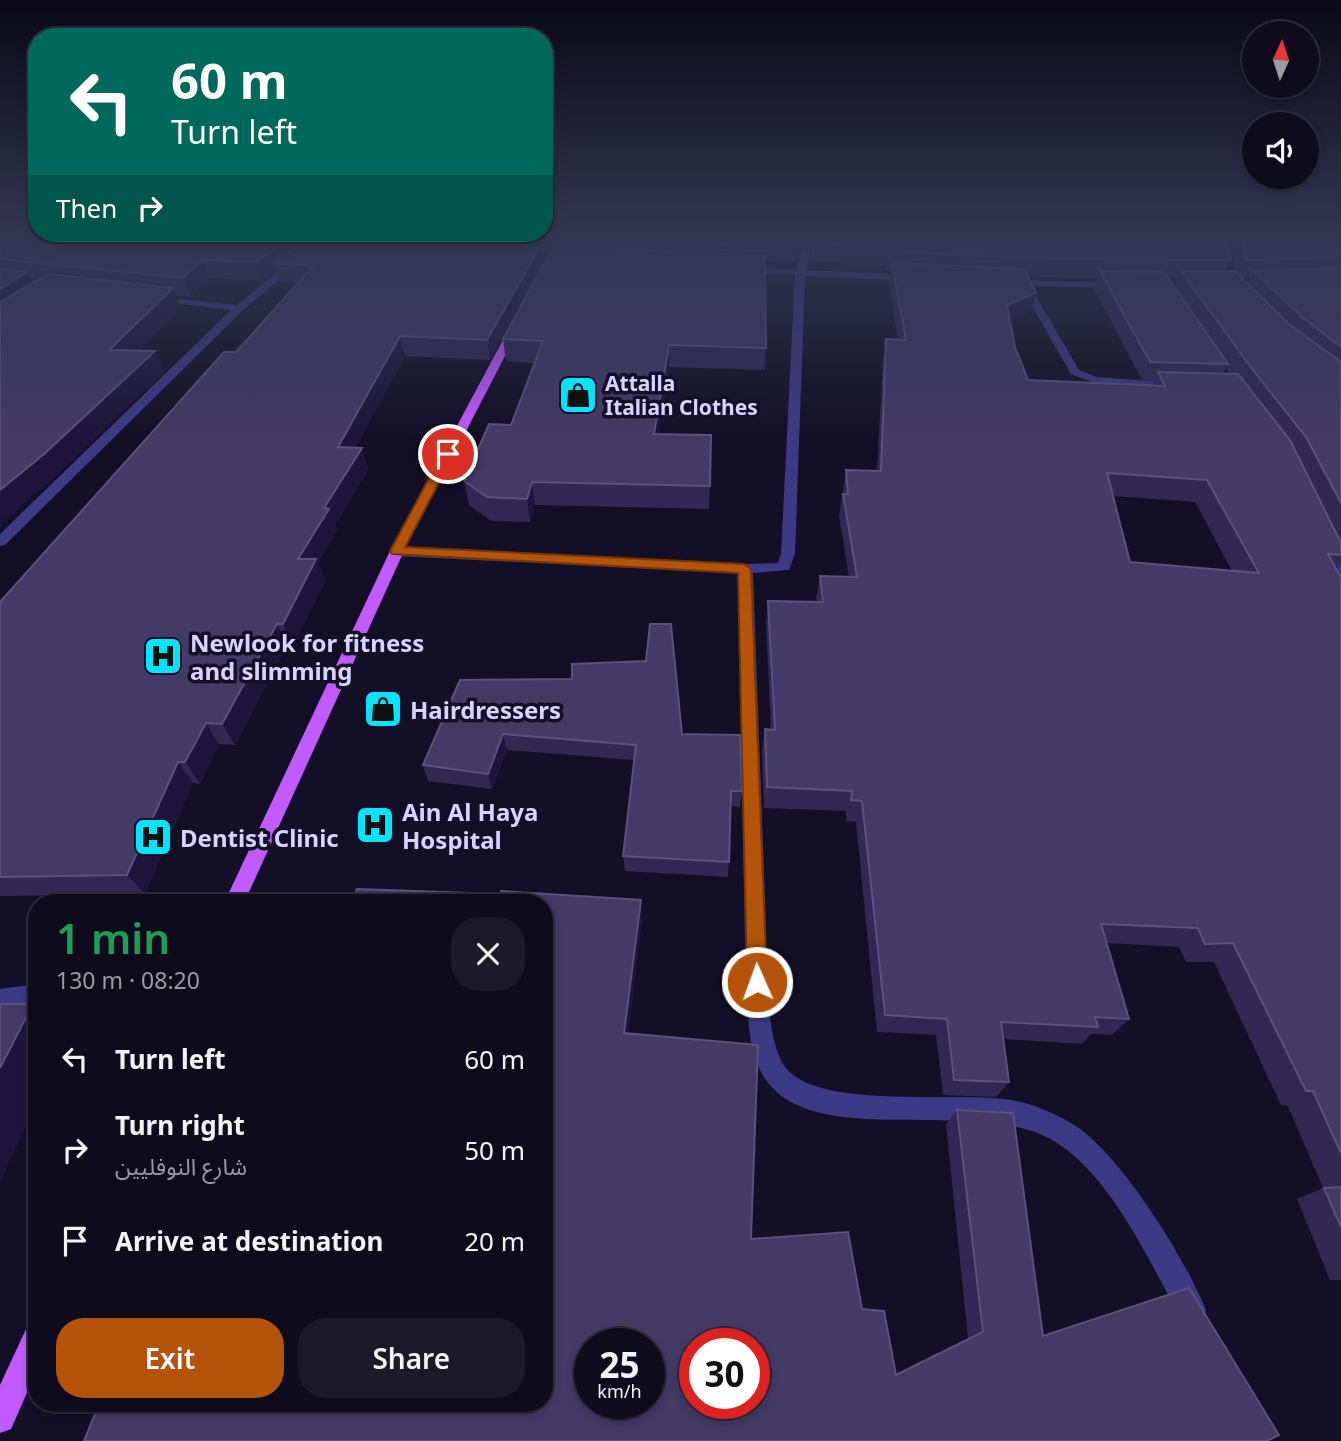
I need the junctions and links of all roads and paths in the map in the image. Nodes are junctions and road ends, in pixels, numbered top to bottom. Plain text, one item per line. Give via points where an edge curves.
1 (186, 302) edge
2 (246, 302) edge
3 (799, 302) edge
4 (1035, 302) edge
5 (239, 308) junction
6 (525, 308) edge
7 (1191, 387) edge
8 (1320, 531) edge
9 (0, 542) edge
10 (397, 551) junction
11 (744, 569) junction
12 (1341, 578) edge
13 (238, 894) edge
14 (28, 996) edge
15 (0, 1000) edge
16 (1208, 1336) edge
17 (28, 1357) edge
18 (0, 1418) edge

1 - 5 street
2 - 5 street
3 - 11 street via 787,563 775,569
4 - 7 street via 1075,372 1095,380
5 - 9 street
6 - 10 main road
8 - 12 street
10 - 11 street
10 - 13 main road
11 - 16 street via 757,982 763,1037 776,1077 802,1094 834,1104 1017,1113 1064,1133 1099,1162
14 - 15 street
17 - 18 main road

